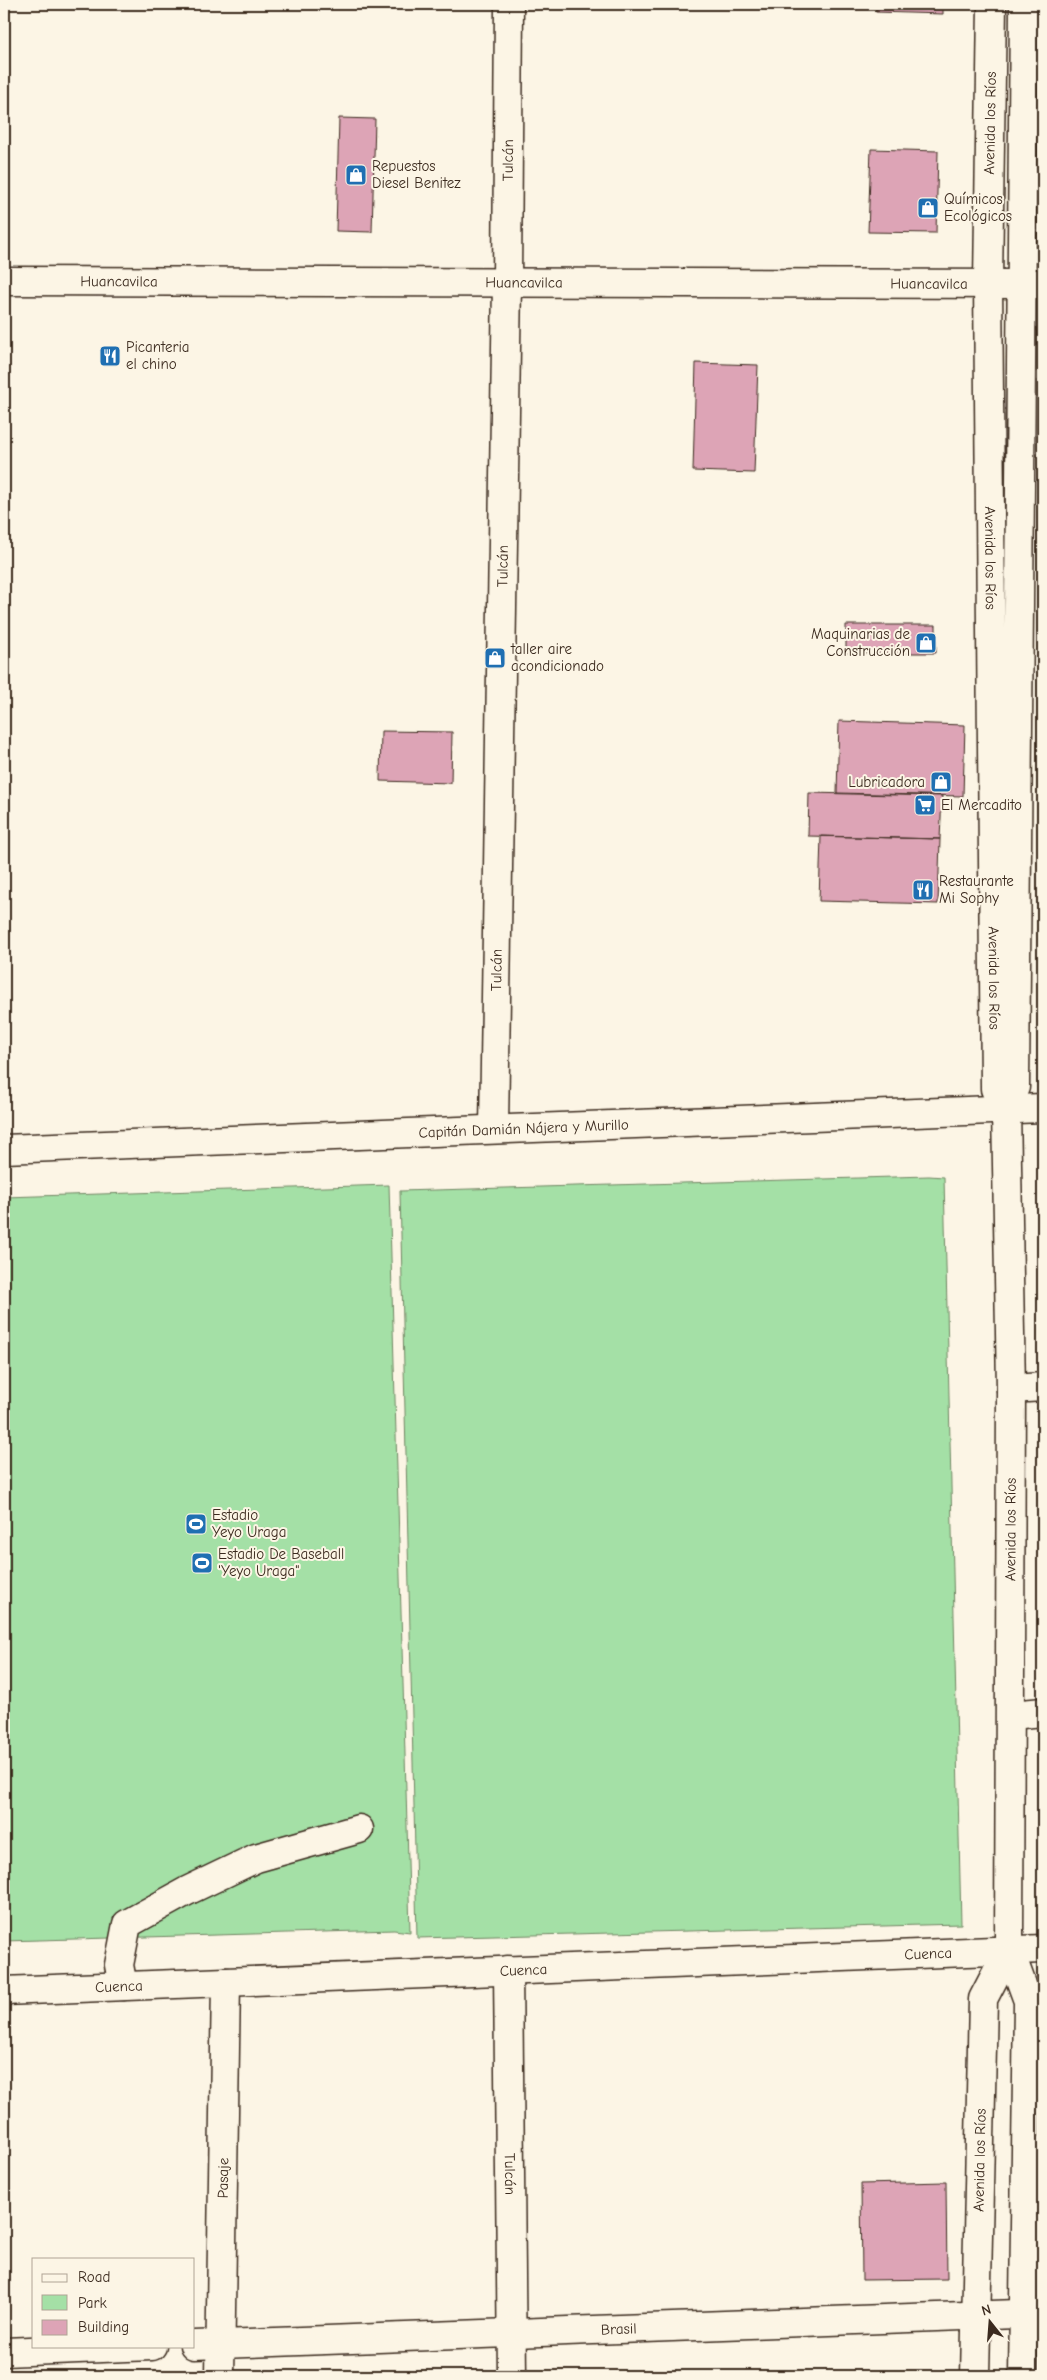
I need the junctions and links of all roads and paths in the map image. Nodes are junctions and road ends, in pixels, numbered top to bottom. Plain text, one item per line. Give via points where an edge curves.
1 (509, 4) edge
2 (992, 4) edge
3 (1024, 4) edge
4 (4, 281) edge
5 (507, 282) junction
6 (988, 282) junction
7 (1032, 283) edge
8 (1043, 1108) edge
9 (1006, 1109) junction
10 (494, 1128) junction
11 (4, 1149) edge
12 (1043, 1387) edge
13 (1011, 1388) junction
14 (1043, 1712) edge
15 (1010, 1715) junction
16 (359, 1829) dead end
17 (1043, 1949) edge
18 (1009, 1950) junction
19 (508, 1970) junction
20 (226, 1982) junction
21 (123, 1986) junction
22 (4, 1991) edge
23 (1034, 2313) edge
24 (976, 2315) junction
25 (512, 2332) junction
26 (221, 2344) junction
27 (195, 2345) edge
28 (103, 2348) edge
29 (4, 2352) edge
30 (220, 2376) edge
31 (512, 2376) edge
32 (976, 2376) edge
33 (1023, 2376) edge

1 - 5 street, Tulcán
2 - 6 street, Avenida los Ríos
3 - 7 street, Avenida los Ríos
4 - 5 street, Huancavilca
5 - 6 street, Huancavilca
5 - 10 street, Tulcán
6 - 7 street, Huancavilca
6 - 9 street, Avenida los Ríos via 994,1089
7 - 9 street, Avenida los Ríos via 1015,1087
8 - 9 street, Capitán Damián Nájera y Murillo
9 - 10 street, Capitán Damián Nájera y Murillo
9 - 13 street, Avenida los Ríos
10 - 11 street, Capitán Damián Nájera y Murillo
12 - 13 street
13 - 15 street, Avenida los Ríos
14 - 15 street
15 - 18 street, Avenida los Ríos
16 - 21 street via 256,1858 127,1924 119,1965
17 - 18 street, Cuenca
18 - 19 street, Cuenca
18 - 23 street, Avenida los Ríos via 1028,2001
18 - 24 street, Avenida los Ríos via 984,1999
19 - 20 street, Cuenca
19 - 25 street, Tulcán
20 - 21 street, Cuenca
20 - 26 street, Pasaje
21 - 22 street, Cuenca
23 - 24 street, Brasil
23 - 33 street, Avenida los Ríos
24 - 25 street, Brasil
24 - 32 street, Avenida los Ríos
25 - 26 street, Brasil
25 - 31 street, Tulcán
26 - 27 street, Brasil
26 - 30 street, Pasaje
28 - 29 street

